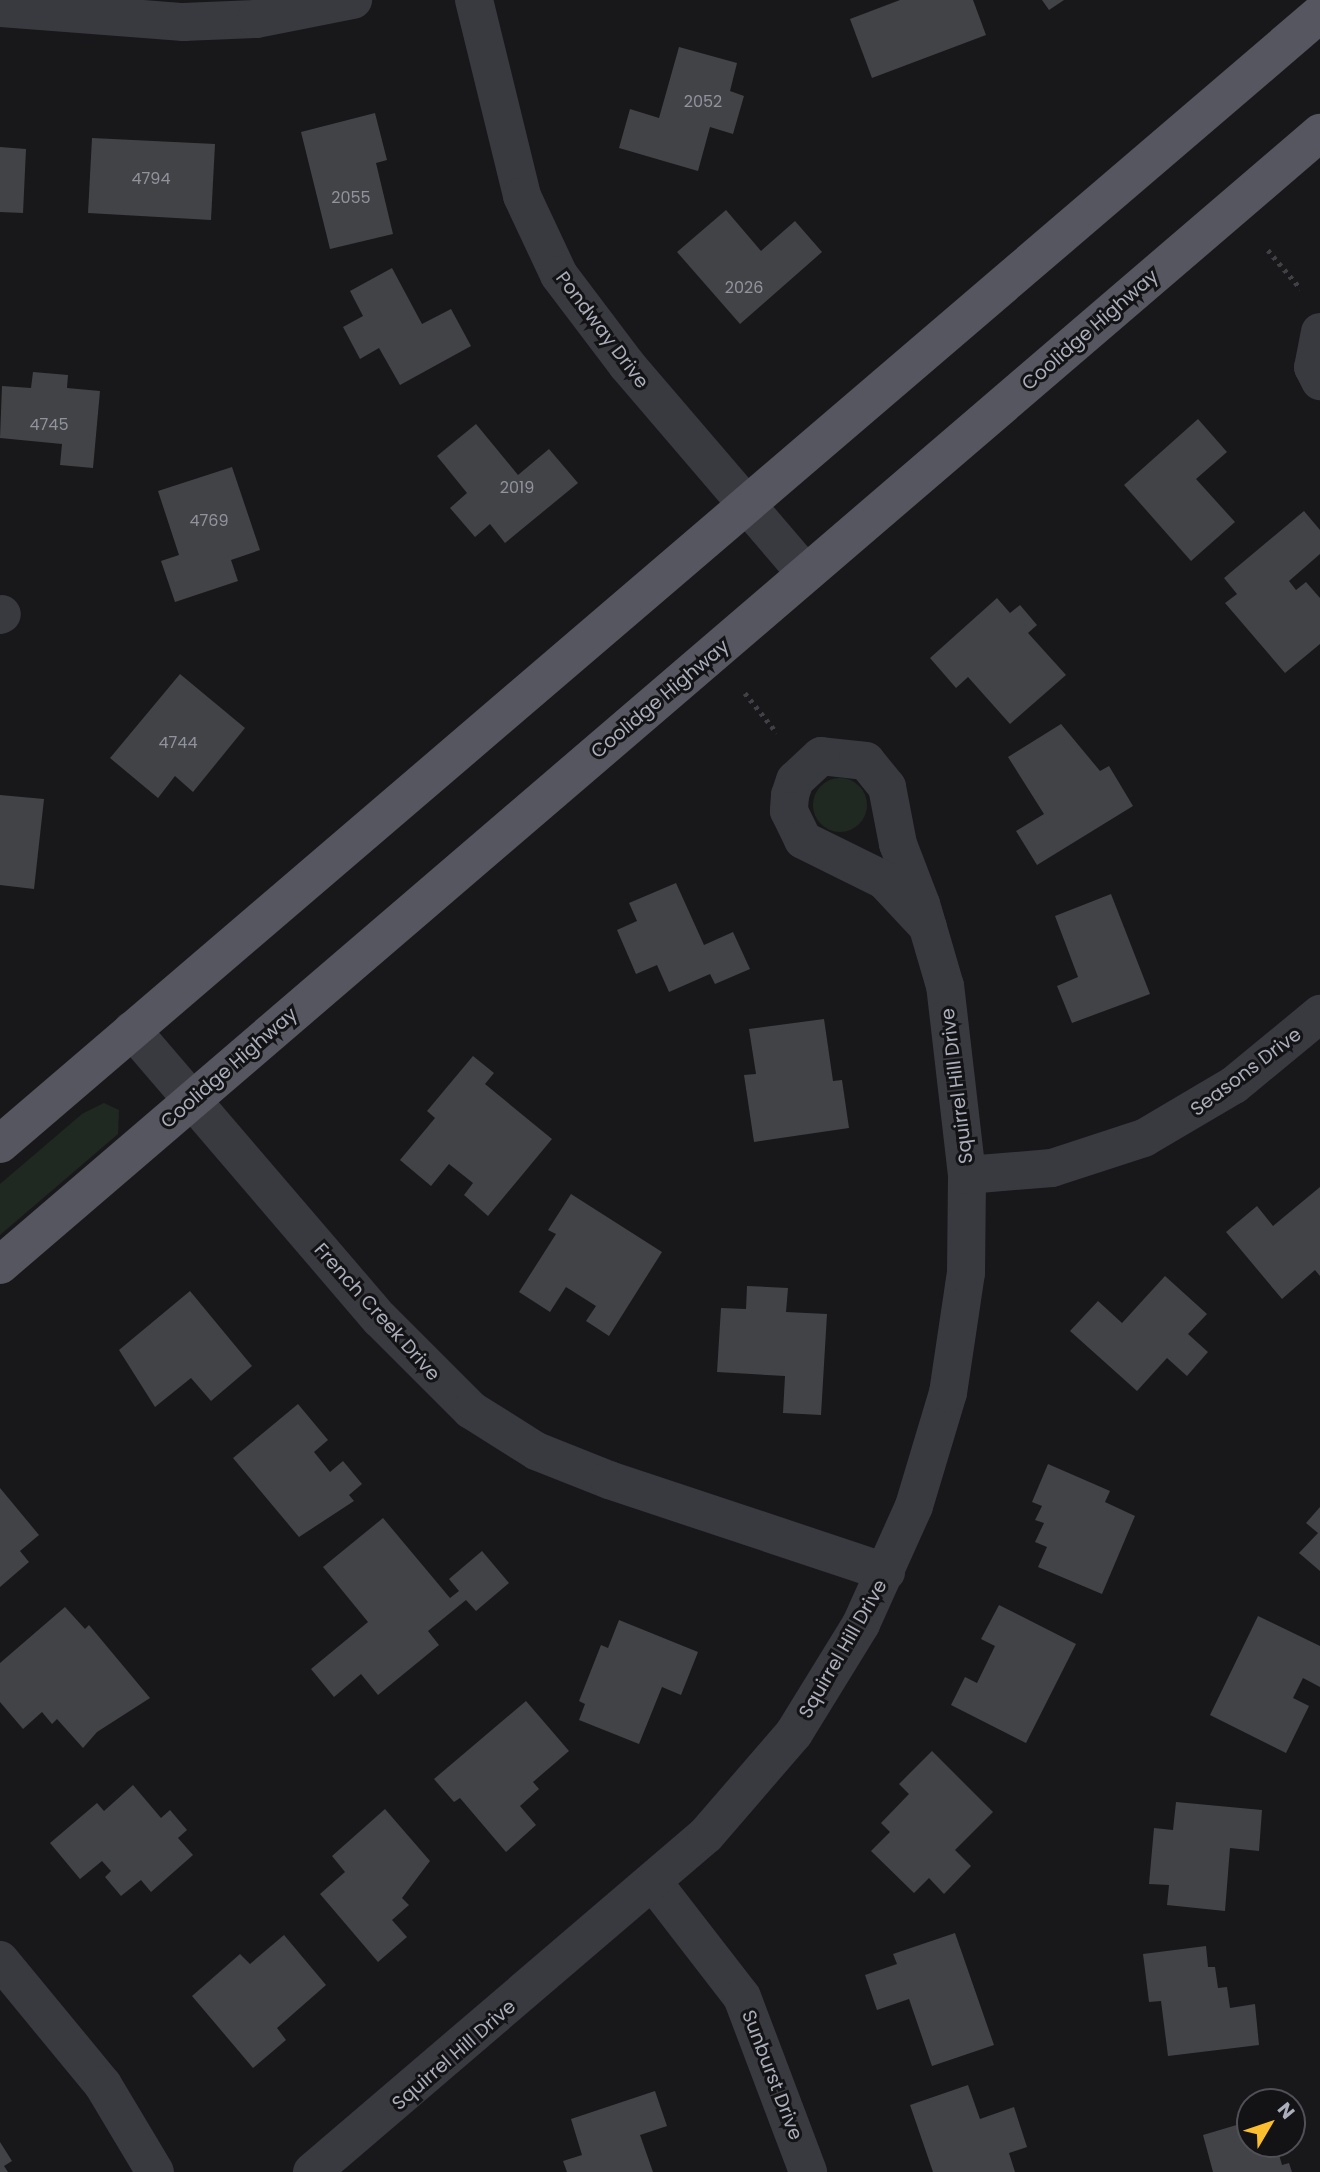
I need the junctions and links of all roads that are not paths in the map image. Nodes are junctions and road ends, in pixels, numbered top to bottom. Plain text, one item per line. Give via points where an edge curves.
1 (353, 0) edge
2 (474, 0) edge
3 (0, 8) edge
4 (1320, 14) edge
5 (1320, 133) edge
6 (1320, 332) edge
7 (1320, 381) edge
8 (748, 505) junction
9 (805, 573) junction
10 (928, 927) dead end
11 (1320, 1014) edge
12 (132, 1030) junction
13 (192, 1100) junction
14 (0, 1144) edge
15 (967, 1175) junction
16 (0, 1265) edge
17 (886, 1572) junction
18 (653, 1882) junction
19 (0, 1960) edge
20 (155, 2172) edge
21 (313, 2172) edge
22 (808, 2172) edge

1 - 3 street via 256,19 183,22
2 - 8 street, Pondway Drive via 522,196 559,275 627,365
4 - 8 main road
5 - 9 main road, Coolidge Highway
6 - 7 street via 1313,367
8 - 9 street, Pondway Drive
8 - 12 main road
9 - 13 main road, Coolidge Highway
10 - 15 street, Squirrel Hill Drive via 958,1067
11 - 15 street, Seasons Drive via 1234,1085 1144,1138 1052,1168
12 - 13 street, French Creek Drive
12 - 14 main road
13 - 16 main road, Coolidge Highway
13 - 17 street, French Creek Drive via 380,1319 483,1417 536,1451 609,1480
15 - 17 street, Squirrel Hill Drive via 966,1273 948,1393
17 - 18 street, Squirrel Hill Drive via 794,1733 706,1835
18 - 21 street, Squirrel Hill Drive
18 - 22 street, Sunburst Drive via 742,1997
19 - 20 street via 103,2085

